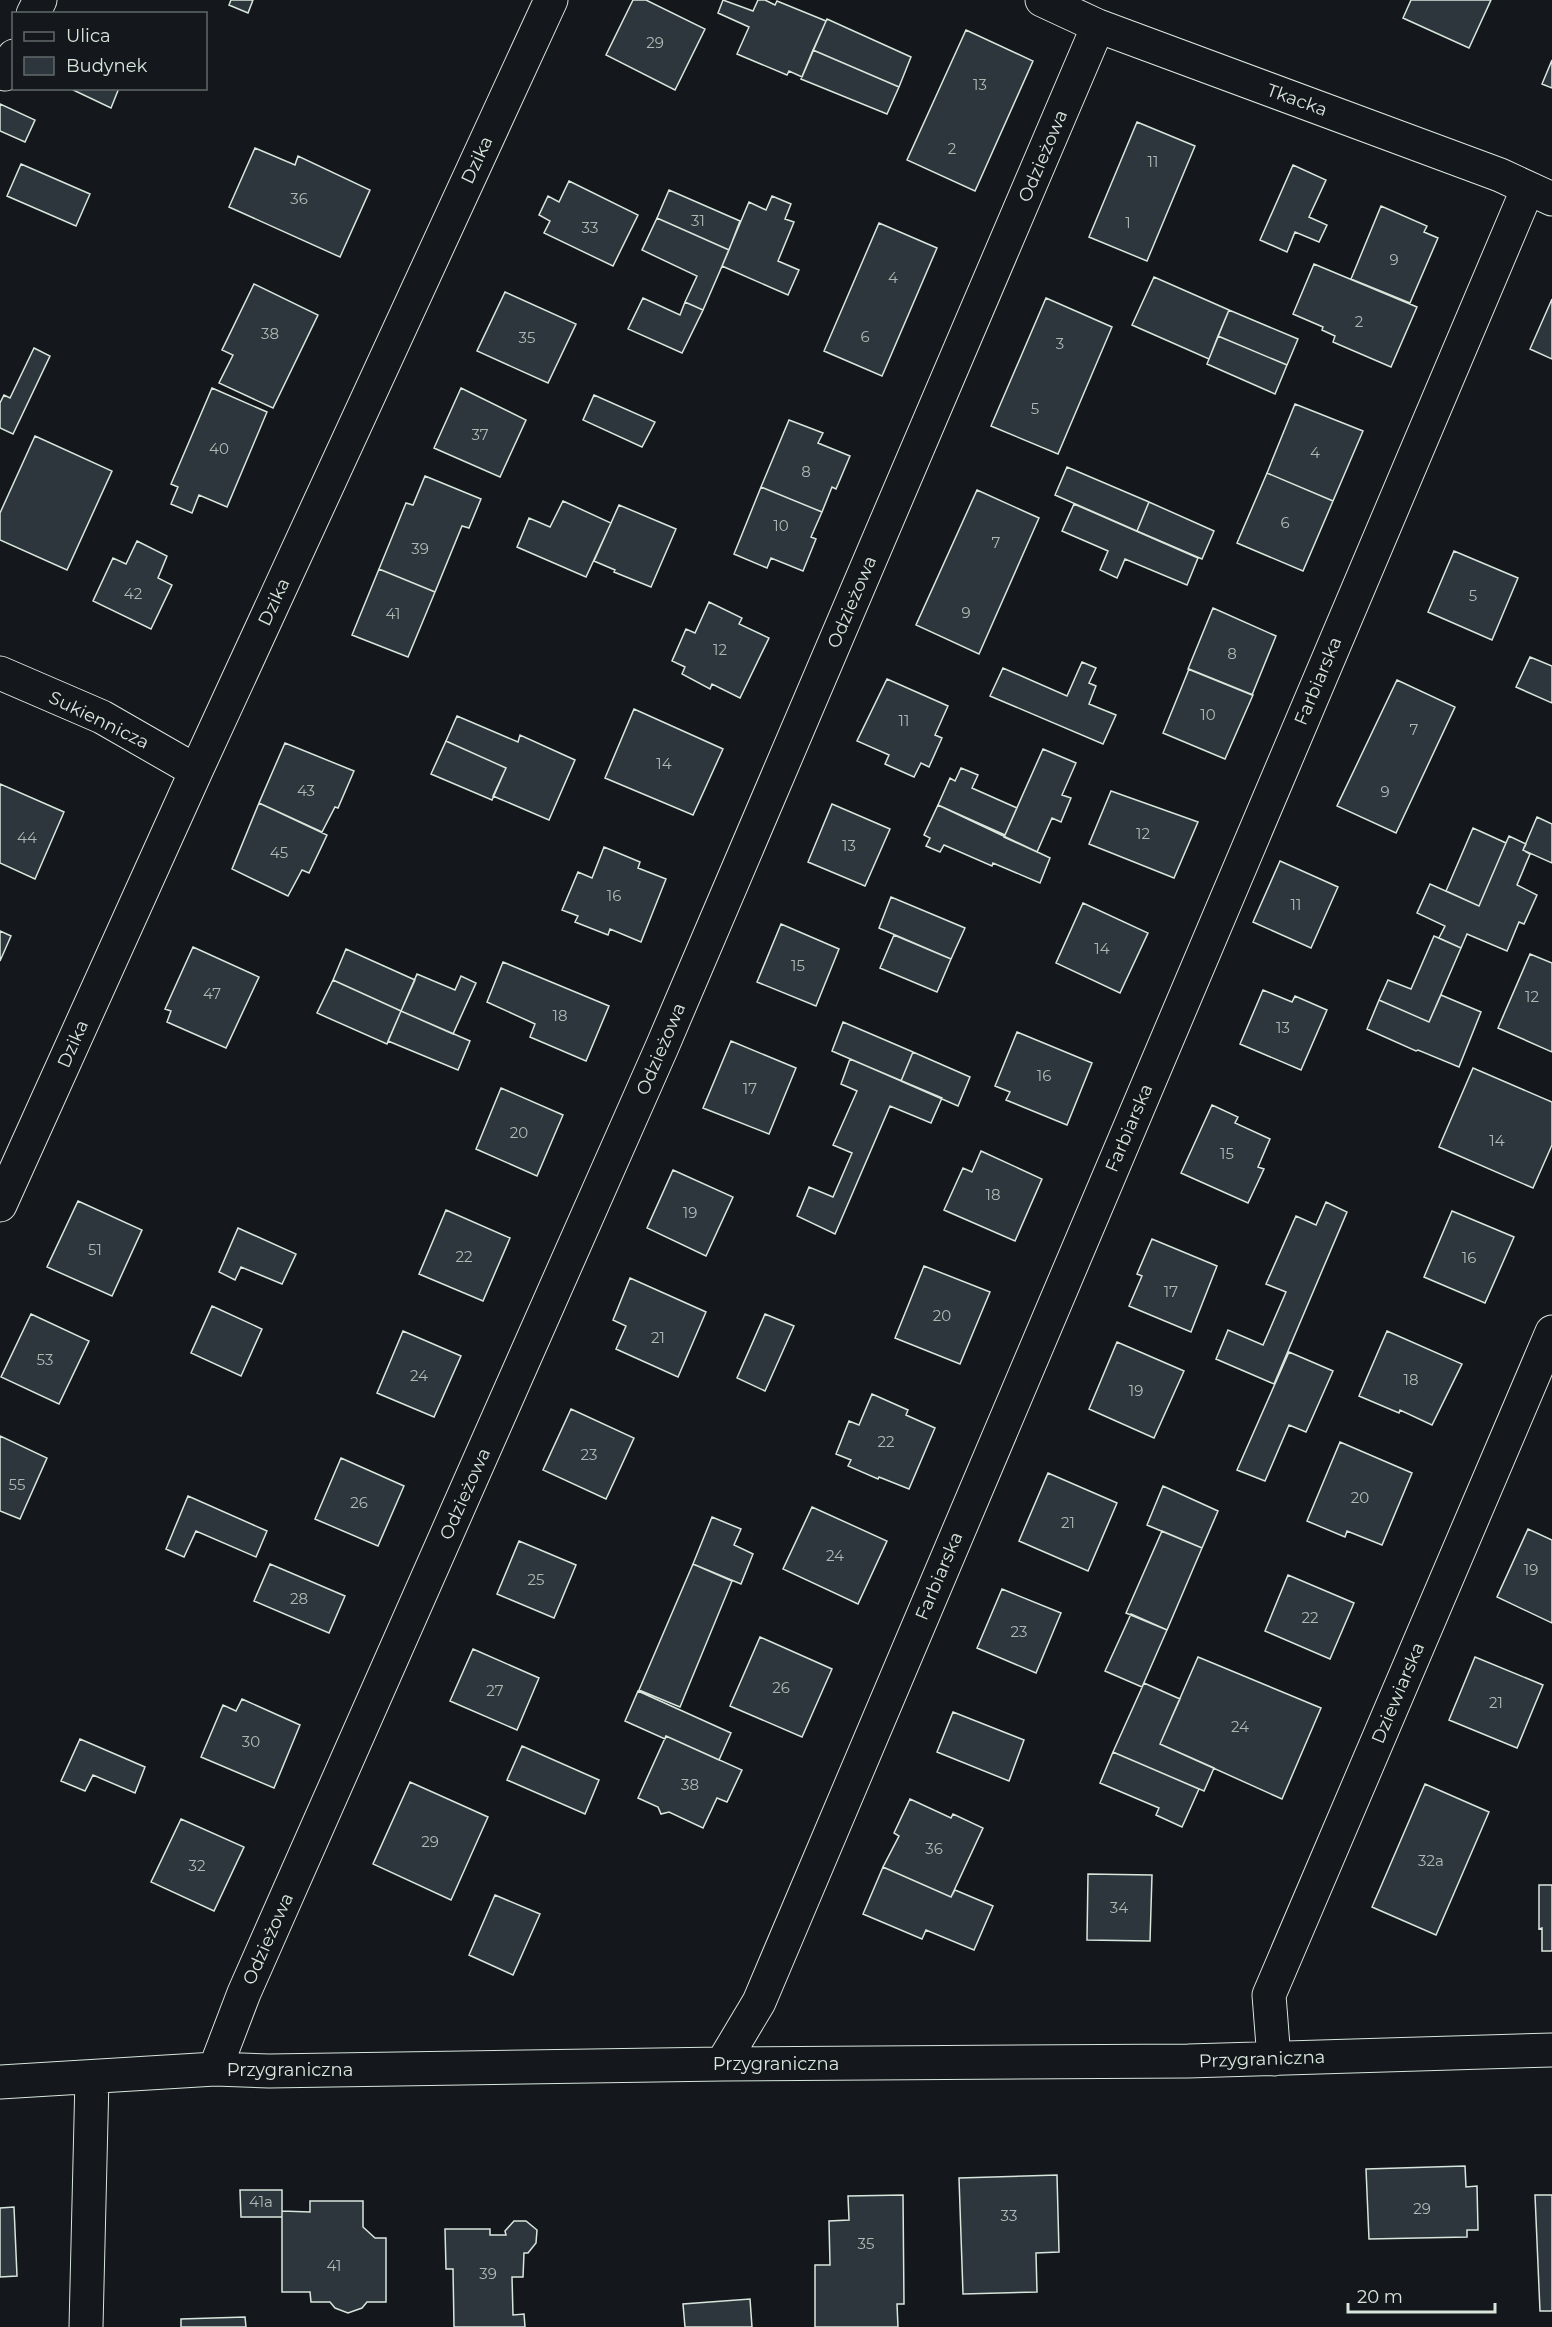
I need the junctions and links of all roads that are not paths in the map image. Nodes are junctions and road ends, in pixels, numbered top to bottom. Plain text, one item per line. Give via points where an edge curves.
1 (551, 0) edge
2 (1042, 0) edge
3 (1098, 26) junction
4 (1540, 194) edge
5 (0, 673) edge
6 (196, 771) junction
7 (0, 1205) edge
8 (1552, 1332) edge
9 (1552, 2050) edge
10 (1274, 2058) junction
11 (722, 2064) junction
12 (215, 2069) junction
13 (92, 2078) junction
14 (0, 2082) edge
15 (86, 2327) edge

1 - 6 street, Dzika
2 - 3 street, Tkacka
3 - 4 street, Tkacka via 1489,171
3 - 12 street, Odzieżowa via 662,1047 244,1993
4 - 11 street, Farbiarska via 759,2002
5 - 6 street, Sukiennicza via 102,717
6 - 7 street, Dzika
8 - 10 street, Dziewiarska via 1269,1995
9 - 10 street, Przygraniczna
10 - 11 street, Przygraniczna
11 - 12 street, Przygraniczna via 269,2072
12 - 13 street, Przygraniczna
13 - 14 street, Przygraniczna
13 - 15 street

